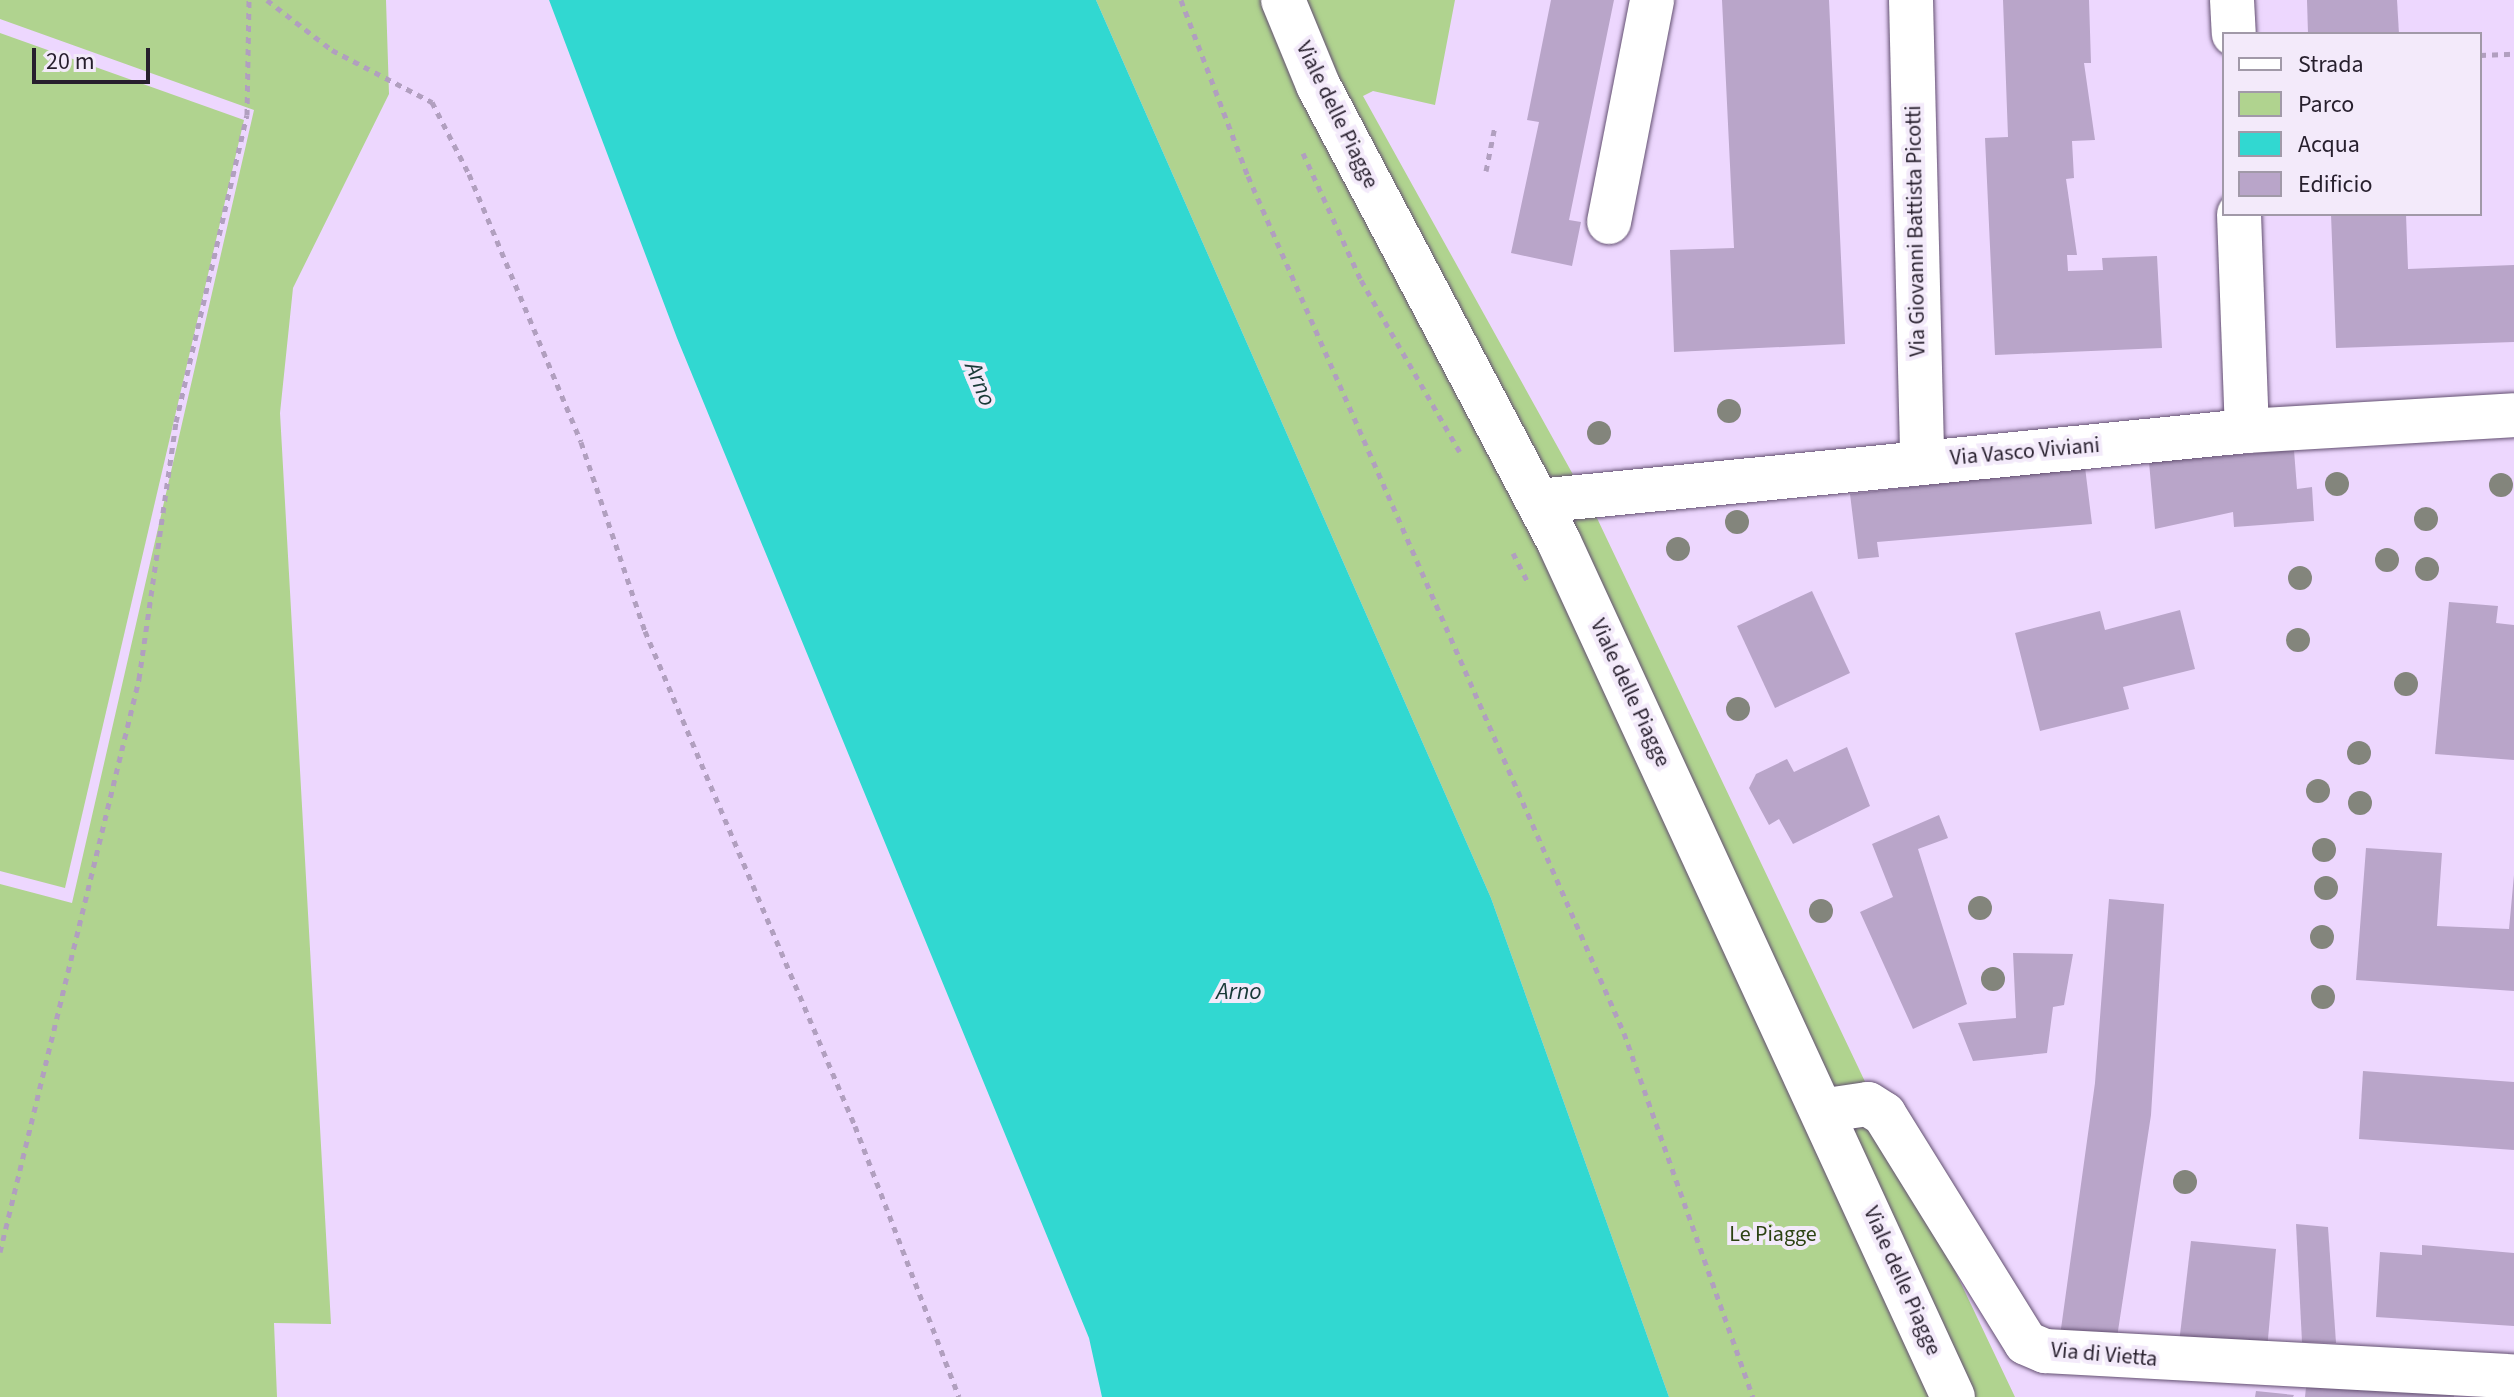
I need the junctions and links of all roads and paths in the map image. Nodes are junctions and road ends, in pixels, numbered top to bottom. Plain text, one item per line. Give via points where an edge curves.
1 (249, 0) edge
2 (267, 0) edge
3 (1181, 0) edge
4 (1283, 0) edge
5 (1652, 0) edge
6 (1911, 0) edge
7 (2232, 0) edge
8 (2234, 32) edge
9 (2514, 54) edge
10 (2482, 55) edge
11 (1495, 126) dead end
12 (1296, 138) dead end
13 (1486, 171) dead end
14 (2239, 216) edge
15 (1609, 222) dead end
16 (2514, 415) edge
17 (2247, 431) junction
18 (1922, 461) junction
19 (1467, 464) dead end
20 (1538, 501) junction
21 (1510, 545) dead end
22 (1529, 587) dead end
23 (1827, 1110) junction
24 (0, 1252) edge
25 (2514, 1376) edge
26 (959, 1397) edge
27 (1753, 1397) edge
28 (1953, 1397) edge

1 - 24 path via 247,115 176,422 139,679
2 - 26 path via 332,50 432,102 469,174 581,442 645,631 855,1126
3 - 27 path via 1248,176 1624,1033
4 - 20 street, Viale delle Piagge via 1318,85
5 - 15 street
6 - 18 street, Via Giovanni Battista Picotti
7 - 8 street
9 - 10 path
11 - 13 path
12 - 19 path via 1361,280
14 - 17 street
16 - 17 street, Via Vasco Viviani
17 - 18 street, Via Vasco Viviani
18 - 20 street, Via Vasco Viviani
20 - 23 street, Viale delle Piagge
21 - 22 path
23 - 25 street, Via di Vietta via 1868,1104 1884,1114 2026,1343 2045,1351
23 - 28 street, Viale delle Piagge

